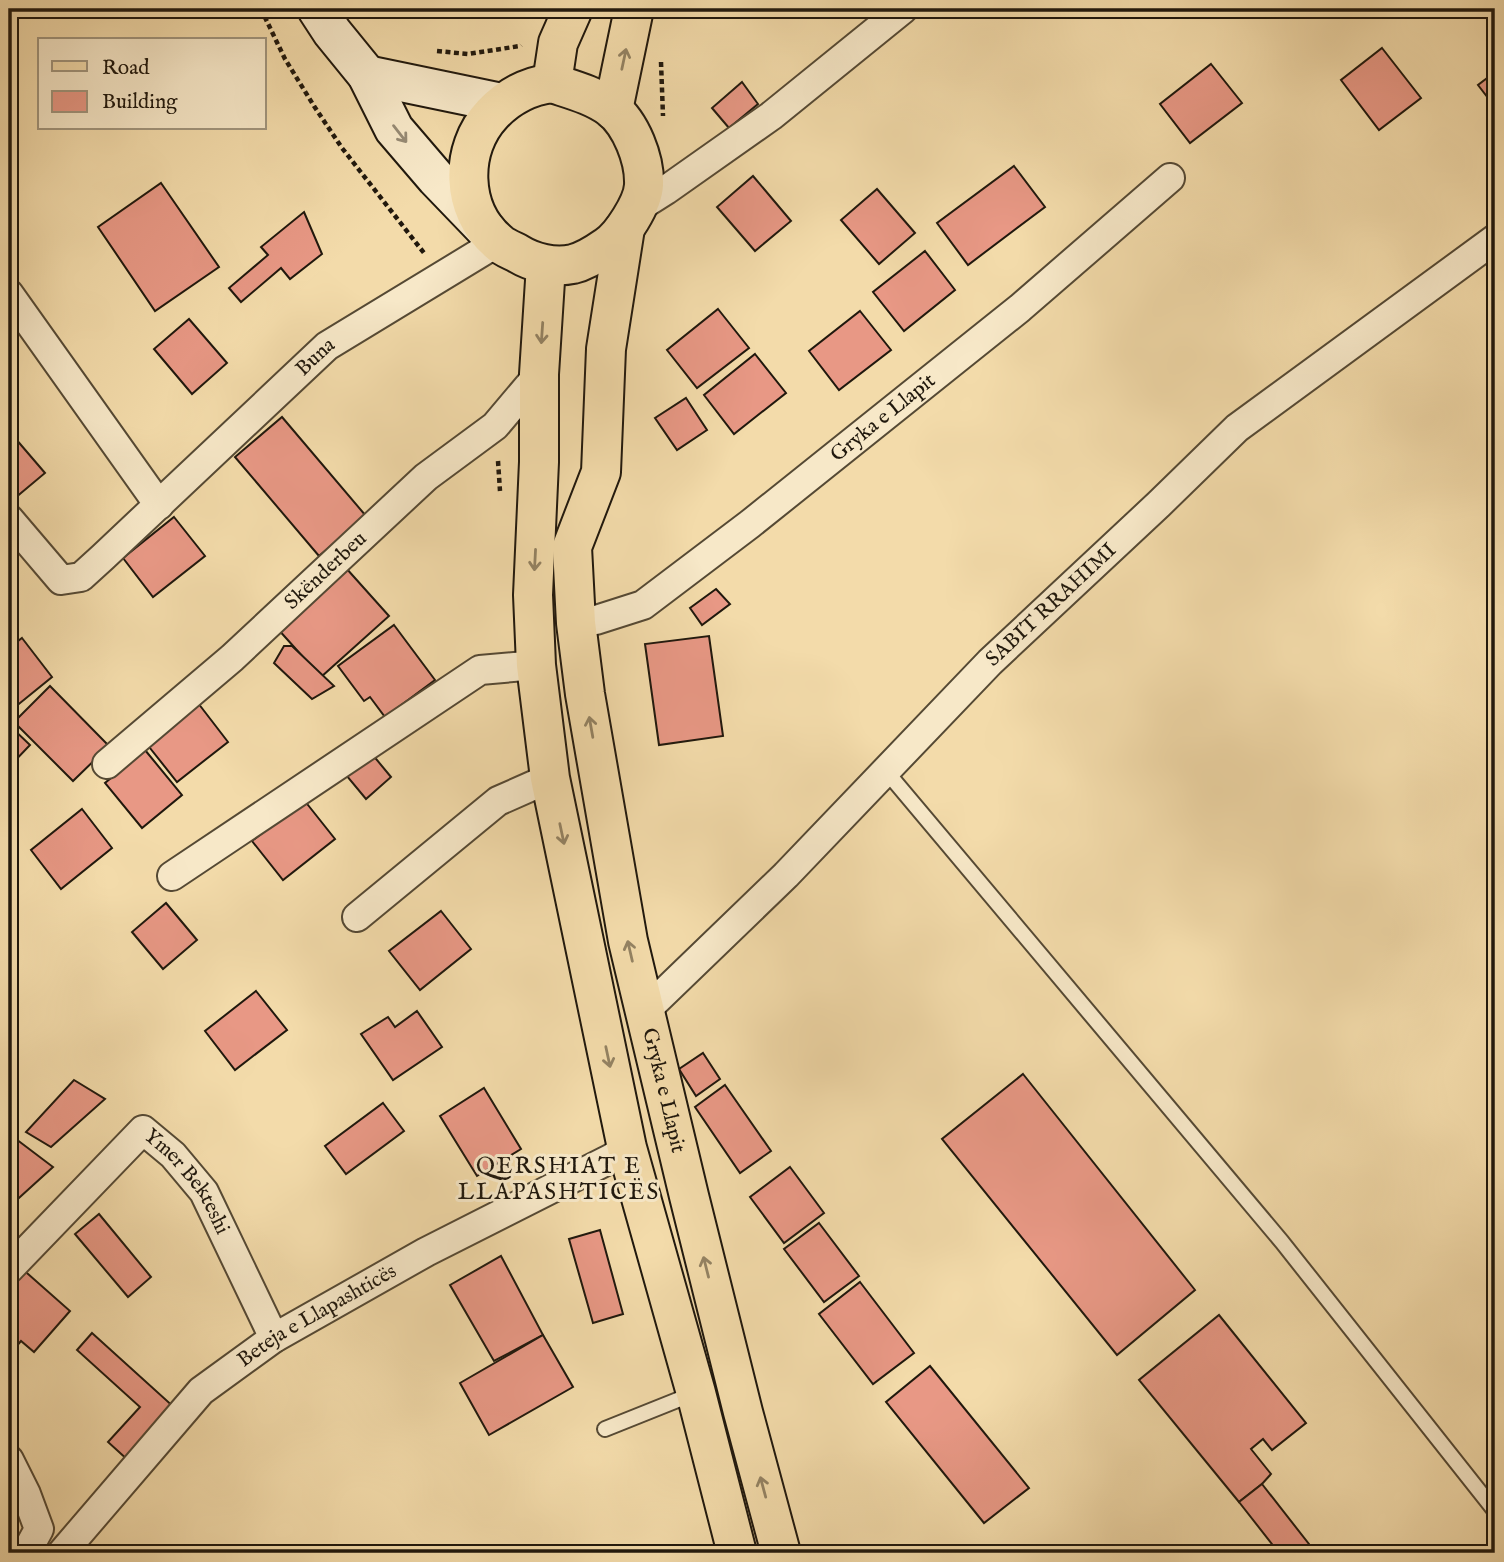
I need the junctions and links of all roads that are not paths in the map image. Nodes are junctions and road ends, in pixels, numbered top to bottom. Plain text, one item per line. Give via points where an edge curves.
1 (317, 9) edge
2 (573, 9) edge
3 (634, 9) edge
4 (903, 9) edge
5 (367, 75) junction
6 (552, 83) junction
7 (502, 103) junction
8 (613, 110) junction
9 (1170, 178) dead end
10 (630, 219) junction
11 (1495, 239) edge
12 (498, 242) junction
13 (546, 265) junction
14 (9, 294) edge
15 (539, 374) junction
16 (159, 505) junction
17 (9, 519) edge
18 (576, 623) junction
19 (536, 665) junction
20 (107, 764) dead end
21 (886, 771) junction
22 (550, 778) junction
23 (172, 876) dead end
24 (356, 917) dead end
25 (644, 1012) junction
26 (627, 1148) junction
27 (9, 1269) edge
28 (274, 1338) junction
29 (696, 1393) junction
30 (605, 1429) dead end
31 (9, 1460) edge
32 (1495, 1511) edge
33 (26, 1553) edge
34 (62, 1553) edge
35 (737, 1553) edge
36 (781, 1553) edge

1 - 5 main road
2 - 6 main road via 558,43
8 -> 3 main road
4 - 10 street via 771,116
5 - 7 main road
5 -> 12 main road via 394,129
6 - 7 main road
6 - 8 main road via 594,97
7 - 12 main road via 483,123 471,146 467,172 470,198 481,222
8 - 10 main road via 628,127 642,167 644,186
9 - 18 street, Gryka e Llapit via 1020,308 643,605
10 - 13 main road via 611,244 593,256 573,264
10 - 18 main road, Gryka e Llapit via 606,349 601,472 572,548
11 - 21 street, SABIT RRAHIMI via 1237,428 990,662
12 - 13 main road
12 - 16 street, Buna via 327,346
13 -> 15 main road
14 - 16 street
15 -> 19 main road via 533,595
15 - 20 street, Skënderbeu via 495,426 426,477 232,658
16 - 17 street, Buna via 81,577 61,579
25 -> 18 main road, Gryka e Llapit via 623,914
19 - 22 main road
19 - 23 street via 480,670
21 - 25 street, SABIT RRAHIMI
21 - 32 lane via 1282,1242
22 - 24 street via 498,801
22 -> 26 main road
36 -> 25 main road, Gryka e Llapit
26 - 28 street, Beteja e Llapashticës via 426,1252
26 - 29 main road
27 - 28 street, Ymer Bekteshi via 143,1130 173,1155 204,1192
28 - 34 street, Beteja e Llapashticës via 201,1391
29 - 30 lane
29 - 35 main road
31 - 33 street via 39,1529

